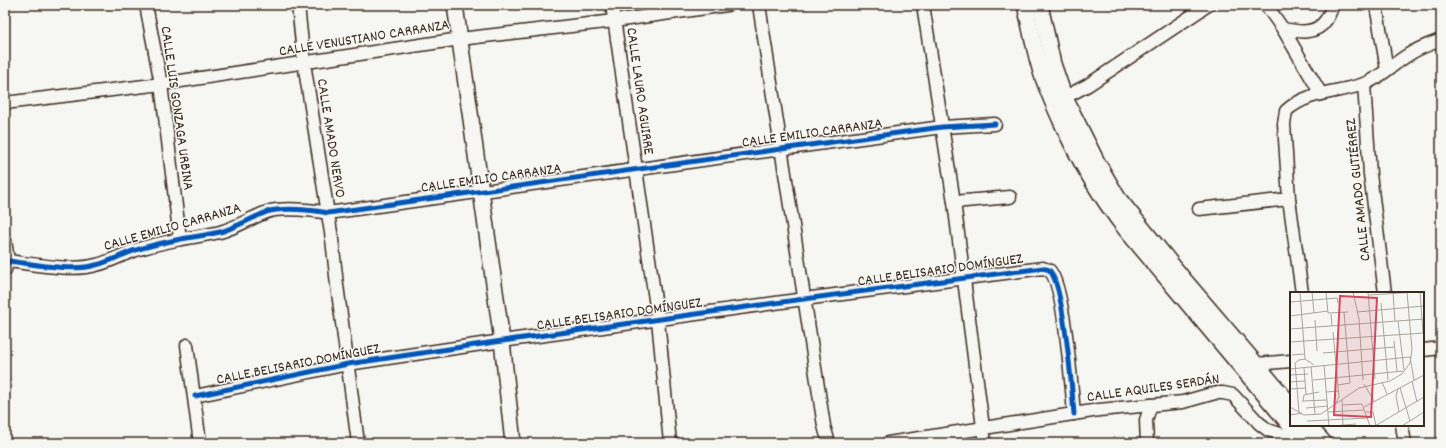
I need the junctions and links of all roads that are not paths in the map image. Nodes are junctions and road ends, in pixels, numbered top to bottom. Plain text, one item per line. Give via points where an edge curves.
1 (146, 5) edge
2 (298, 5) edge
3 (455, 5) edge
4 (612, 5) edge
5 (727, 5) edge
6 (759, 5) edge
7 (923, 5) edge
8 (1025, 5) edge
9 (1040, 5) edge
10 (1208, 5) edge
11 (1266, 5) edge
12 (1332, 5) edge
13 (1376, 5) edge
14 (614, 21) junction
15 (1283, 29) junction
16 (460, 39) junction
17 (1441, 40) edge
18 (304, 63) junction
19 (1387, 70) junction
20 (161, 84) junction
21 (1364, 84) junction
22 (1321, 94) junction
23 (1058, 97) junction
24 (5, 103) edge
25 (994, 124) dead end
26 (942, 127) junction
27 (781, 148) junction
28 (636, 168) junction
29 (481, 191) junction
30 (1010, 197) dead end
31 (1289, 199) junction
32 (954, 202) junction
33 (1199, 208) dead end
34 (328, 213) junction
35 (180, 239) junction
36 (5, 240) edge
37 (7, 266) edge
38 (964, 278) junction
39 (1302, 292) edge
40 (1384, 292) edge
41 (804, 299) junction
42 (658, 320) junction
43 (502, 341) junction
44 (187, 345) dead end
45 (1441, 348) edge
46 (1424, 350) edge
47 (1290, 361) edge
48 (348, 364) junction
49 (1256, 364) junction
50 (195, 396) junction
51 (1290, 404) edge
52 (1151, 405) junction
53 (1074, 414) junction
54 (1290, 416) edge
55 (1402, 426) edge
56 (983, 428) junction
57 (1305, 433) edge
58 (200, 443) edge
59 (358, 443) edge
60 (513, 443) edge
61 (670, 443) edge
62 (829, 443) edge
63 (888, 443) edge
64 (985, 443) edge
65 (1147, 443) edge
66 (1324, 443) edge
67 (1405, 443) edge

1 - 20 street, CALLE LUIS GONZAGA URBINA
2 - 18 street, CALLE AMADO NERVO
3 - 16 main road
4 - 14 street, CALLE LAURO AGUIRRE
5 - 14 street, CALLE VENUSTIANO CARRANZA
6 - 27 street
7 - 26 street
8 - 23 main road via 1038,64
9 - 23 main road
10 - 23 street via 1100,78
11 - 15 street
12 - 15 street via 1324,24 1316,30 1298,32
13 - 19 street
14 - 16 street, CALLE VENUSTIANO CARRANZA
14 - 28 street, CALLE LAURO AGUIRRE
15 - 22 street
16 - 18 street, CALLE VENUSTIANO CARRANZA
16 - 29 main road
17 - 19 street via 1408,55
18 - 20 street, CALLE VENUSTIANO CARRANZA
18 - 34 street, CALLE AMADO NERVO
19 - 21 street
20 - 24 street, CALLE VENUSTIANO CARRANZA
20 - 35 street, CALLE LUIS GONZAGA URBINA
21 - 22 street
21 - 40 street, CALLE AMADO GUTIÉRREZ via 1370,174
22 - 31 street via 1299,101 1286,111 1284,117
23 - 49 main road via 1118,198
23 - 54 main road via 1072,145 1109,208
25 - 26 street, CALLE EMILIO CARRANZA
26 - 27 street, CALLE EMILIO CARRANZA
26 - 32 street
27 - 28 street, CALLE EMILIO CARRANZA
27 - 41 street
28 - 29 street, CALLE EMILIO CARRANZA
28 - 42 street, CALLE LAURO AGUIRRE
29 - 34 street, CALLE EMILIO CARRANZA
29 - 43 main road
30 - 32 street
31 - 33 street
31 - 39 street
32 - 38 street
34 - 35 street, CALLE EMILIO CARRANZA via 316,210 269,211 220,232
34 - 48 street, CALLE AMADO NERVO
35 - 37 street, CALLE EMILIO CARRANZA via 136,250 96,266
36 - 37 street
38 - 41 street, CALLE BELISARIO DOMÍNGUEZ
38 - 53 street, CALLE BELISARIO DOMÍNGUEZ via 1037,268 1048,270 1052,274 1064,318
38 - 56 street
41 - 42 street, CALLE BELISARIO DOMÍNGUEZ
41 - 62 street via 824,426
42 - 43 street, CALLE BELISARIO DOMÍNGUEZ
42 - 61 street, CALLE LAURO AGUIRRE
43 - 48 street, CALLE BELISARIO DOMÍNGUEZ
43 - 60 main road
44 - 50 street
45 - 46 street
47 - 49 street
48 - 50 street, CALLE BELISARIO DOMÍNGUEZ
48 - 59 street, CALLE AMADO NERVO
49 - 51 main road
50 - 58 street
52 - 53 street, CALLE AQUILES SERDÁN
52 - 57 street, CALLE AQUILES SERDÁN via 1183,402 1215,393 1229,394 1238,399 1268,430 1283,435
52 - 65 street via 1146,420
53 - 56 street, CALLE AQUILES SERDÁN
55 - 67 street
56 - 63 street, CALLE AQUILES SERDÁN
56 - 64 street
57 - 66 main road

